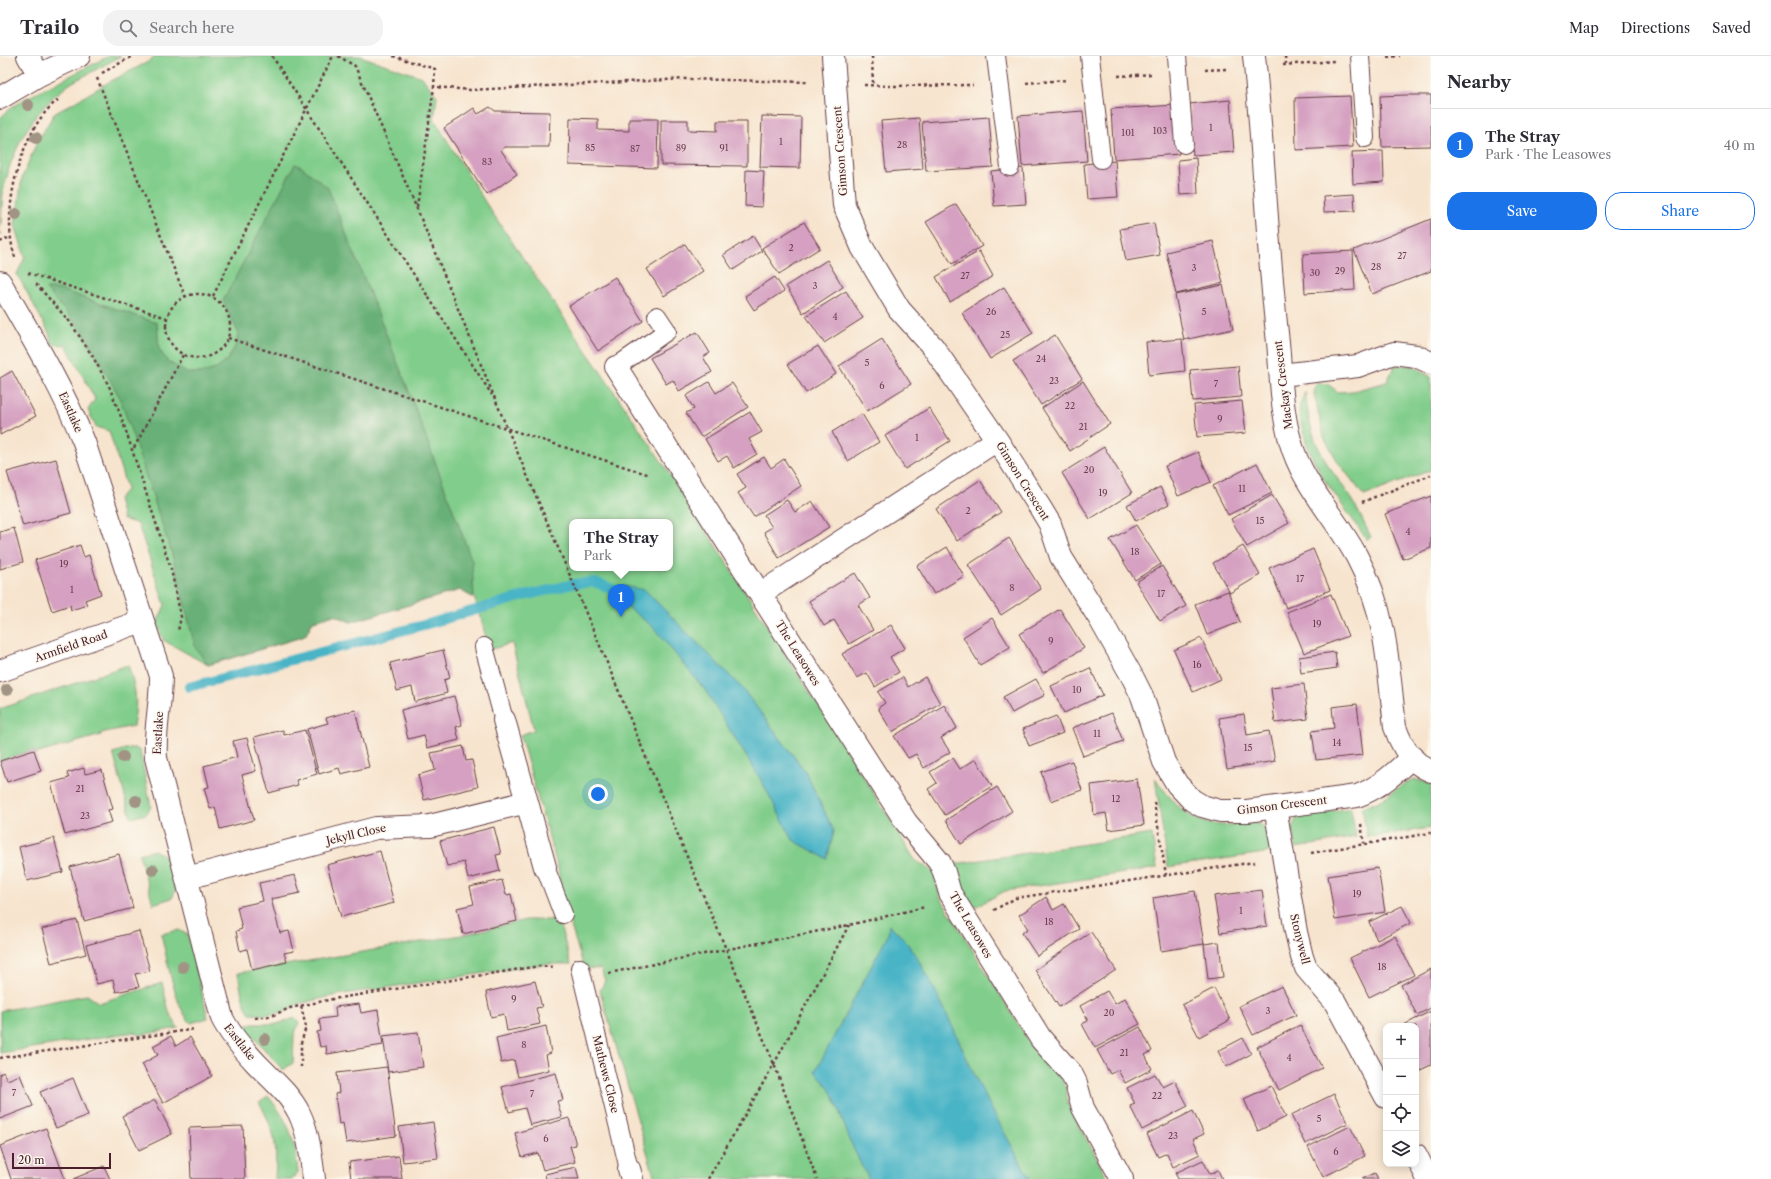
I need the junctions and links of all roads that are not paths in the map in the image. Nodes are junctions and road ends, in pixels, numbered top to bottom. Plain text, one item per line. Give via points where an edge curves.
1 (28, 56) edge
2 (79, 56) edge
3 (833, 56) edge
4 (996, 56) edge
5 (1090, 56) edge
6 (1360, 58) edge
7 (1255, 62) edge
8 (1178, 64) edge
9 (39, 75) junction
10 (0, 98) edge
11 (1365, 138) dead end
12 (1184, 144) dead end
13 (1101, 159) dead end
14 (1010, 167) dead end
15 (0, 282) edge
16 (657, 316) dead end
17 (1431, 364) edge
18 (616, 367) joint
19 (1281, 375) junction
20 (997, 440) junction
21 (760, 594) junction
22 (142, 620) junction
23 (484, 647) dead end
24 (0, 671) edge
25 (504, 720) joint
26 (1412, 757) junction
27 (1431, 771) edge
28 (527, 802) junction
29 (1275, 808) junction
30 (545, 867) joint
31 (187, 878) junction
32 (564, 914) dead end
33 (580, 968) road end
34 (1385, 1095) edge
35 (1419, 1161) edge
36 (630, 1174) edge
37 (314, 1179) edge
38 (1122, 1179) edge
39 (1428, 1179) edge

1 - 9 street
2 - 9 street
3 - 20 street, Gimson Crescent via 844,205 862,247 899,309 933,347
4 - 14 lane
5 - 13 lane
6 - 11 lane
7 - 19 street, Mackay Crescent
8 - 12 lane
9 - 10 street
15 - 22 street, Eastlake via 48,364 70,408 84,442
16 - 18 lane, The Leasowes via 667,331
17 - 19 street via 1416,356 1394,354 1358,366
18 - 21 street, The Leasowes
19 - 26 street, Mackay Crescent via 1286,423 1298,464 1307,482 1357,557 1378,605 1387,649 1395,727 1399,739
20 - 21 street
20 - 29 street, Gimson Crescent via 1050,524 1064,562 1134,678 1164,762 1177,784 1192,800 1212,809 1234,812
21 - 38 street, The Leasowes via 906,822 940,863 950,893 1041,1039 1071,1073 1083,1108
22 - 24 street, Armfield Road
22 - 31 street, Eastlake via 161,676 156,758
23 - 25 lane
25 - 28 street
26 - 27 street, Mackay Crescent
26 - 29 street, Gimson Crescent via 1382,783 1357,796
28 - 30 street
28 - 31 street, Jekyll Close via 430,826 376,828
29 - 34 street, Stonywell via 1296,932 1306,968 1335,1002
30 - 32 lane
31 - 37 street, Eastlake via 225,1025 294,1104 304,1126
33 - 36 lane, Mathews Close
35 - 39 street

